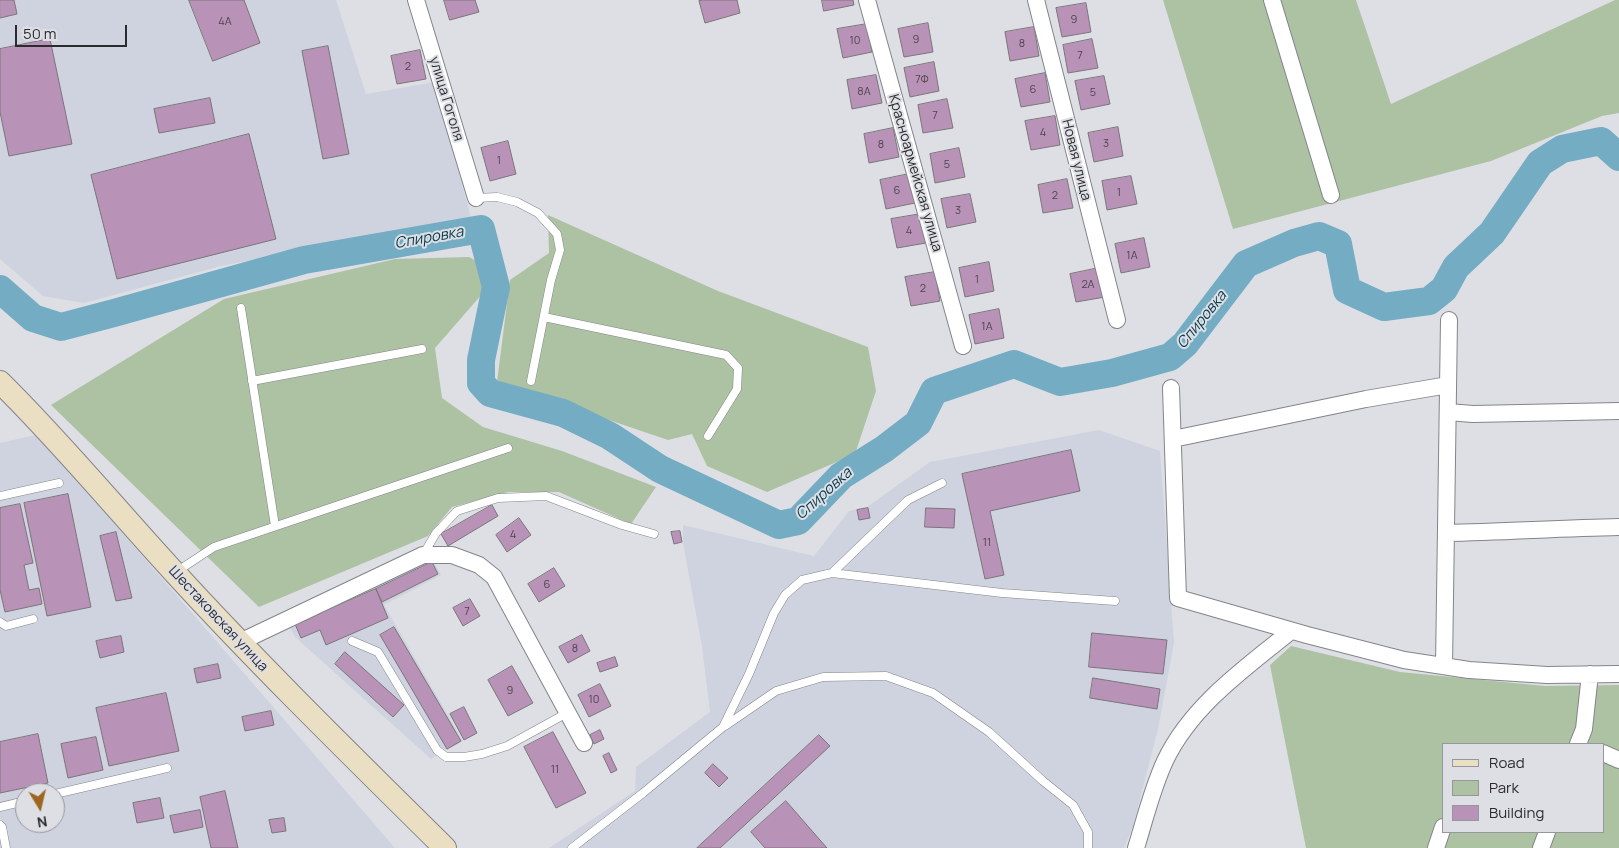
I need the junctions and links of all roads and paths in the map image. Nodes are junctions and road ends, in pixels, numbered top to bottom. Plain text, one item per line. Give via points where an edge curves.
1 (416, 0) edge
2 (867, 0) edge
3 (1036, 0) edge
4 (1272, 0) edge
5 (1331, 195) dead end
6 (476, 198) joint
7 (241, 308) dead end
8 (544, 317) junction
9 (1116, 320) dead end
10 (1449, 320) dead end
11 (963, 346) dead end
12 (422, 349) dead end
13 (252, 381) junction
14 (0, 382) edge
15 (531, 382) dead end
16 (1448, 385) junction
17 (1171, 388) dead end
18 (1619, 411) edge
19 (1448, 412) junction
20 (708, 436) dead end
21 (1173, 439) junction
22 (508, 448) dead end
23 (59, 483) dead end
24 (942, 483) dead end
25 (0, 496) edge
26 (275, 526) junction
27 (1619, 528) edge
28 (1446, 533) junction
29 (654, 534) dead end
30 (423, 555) junction
31 (174, 573) junction
32 (832, 573) junction
33 (1115, 601) dead end
34 (33, 619) dead end
35 (0, 622) edge
36 (1291, 631) junction
37 (352, 641) dead end
38 (240, 642) junction
39 (1444, 666) junction
40 (1590, 674) junction
41 (1619, 674) edge
42 (567, 713) junction
43 (723, 727) junction
44 (584, 743) dead end
45 (1579, 743) edge
46 (1604, 753) edge
47 (1619, 760) edge
48 (166, 768) dead end
49 (65, 792) edge
50 (15, 803) edge
51 (0, 807) edge
52 (0, 825) edge
53 (1442, 830) edge
54 (1546, 833) edge
55 (6, 848) edge
56 (445, 848) edge
57 (572, 848) edge
58 (1088, 848) edge
59 (1136, 848) edge
60 (1436, 848) edge
61 (1541, 848) edge

1 - 6 street, улица Гоголя
2 - 11 street, Красноармейская улица
3 - 9 street, Новая улица
4 - 5 street
6 - 8 lane via 497,197 517,202 538,213 557,234 560,250
7 - 13 lane
8 - 15 lane
8 - 20 lane via 726,355 738,368 737,389
10 - 16 street
12 - 13 lane
13 - 26 lane
14 - 31 main road, Шестаковская улица via 37,418
16 - 19 street
16 - 21 street
17 - 21 street
18 - 19 street
19 - 28 street
21 - 36 street via 1178,598
22 - 26 lane
23 - 25 lane
24 - 32 lane via 908,500
26 - 31 lane via 214,547
27 - 28 street
28 - 39 street
29 - 30 lane via 546,496 498,498 457,511 436,533
30 - 38 street
30 - 42 street via 452,555 479,565 494,577
31 - 38 main road, Шестаковская улица
32 - 33 lane via 1002,593
32 - 43 lane via 802,580 785,595
34 - 35 lane via 6,626
36 - 39 street via 1404,660
36 - 59 street via 1221,690 1190,722 1166,760
37 - 42 lane via 378,652 437,750 446,757 482,754 507,746
38 - 56 main road, Шестаковская улица
39 - 40 street via 1547,675
40 - 41 street
40 - 45 street
42 - 44 street
43 - 57 lane
43 - 58 lane via 785,688 823,677 886,676 933,693 989,732 1073,806 1088,832
46 - 47 street
48 - 49 lane
50 - 51 lane
52 - 55 lane
53 - 60 street
54 - 61 street

